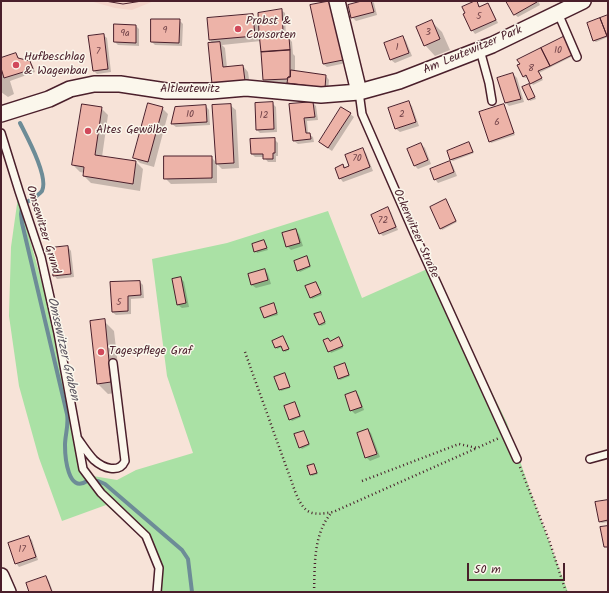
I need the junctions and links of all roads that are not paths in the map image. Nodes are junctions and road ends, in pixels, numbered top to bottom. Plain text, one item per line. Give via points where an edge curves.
1 (337, 1) edge
2 (583, 1) edge
3 (558, 13) junction
4 (480, 50) junction
5 (577, 57) dead end
6 (359, 92) junction
7 (492, 101) dead end
8 (1, 114) edge
9 (1, 134) edge
10 (113, 363) dead end
11 (77, 437) junction
12 (608, 454) edge
13 (517, 459) road end
14 (590, 459) dead end
15 (1, 576) edge
16 (8, 592) edge
17 (157, 592) edge

1 - 6 street, Ockerwitzer Straße
2 - 3 street, Am Leutewitzer Park
3 - 4 street, Am Leutewitzer Park
3 - 5 lane
4 - 6 street, Am Leutewitzer Park via 399,81
4 - 7 lane
6 - 8 street, Altleutewitz via 321,95 246,88 166,91 120,84 94,84 70,89 49,99
6 - 13 lane, Ockerwitzer Straße via 362,114
9 - 11 lane, Omsewitzer Grund via 41,257
10 - 11 lane via 125,461 122,467 105,467 94,460
11 - 17 lane, Omsewitzer Grund via 83,470 101,493 146,536 159,568
12 - 14 lane
15 - 16 street

